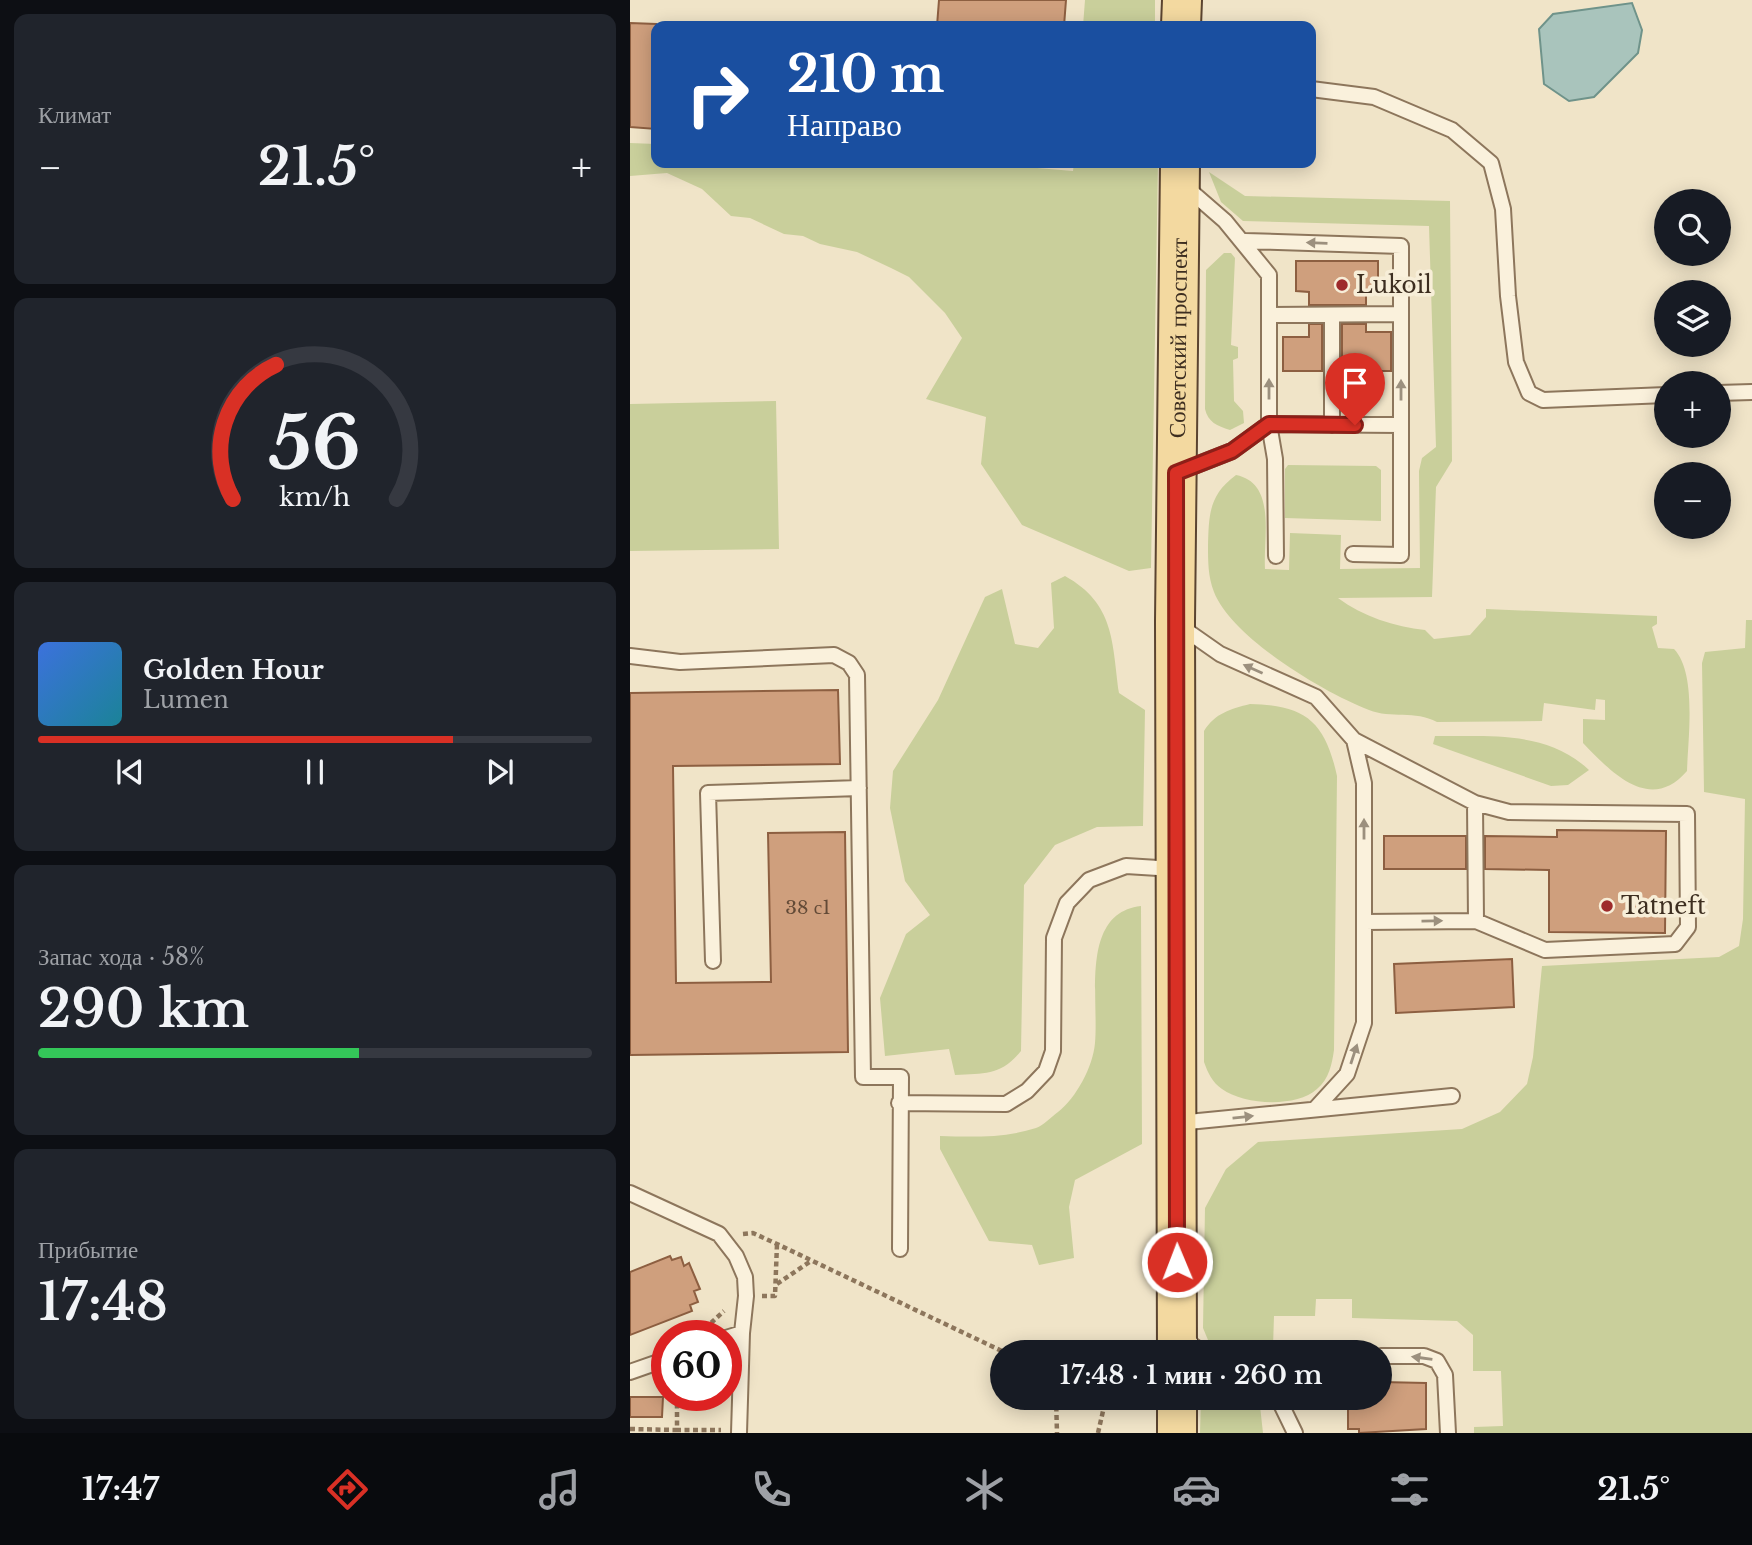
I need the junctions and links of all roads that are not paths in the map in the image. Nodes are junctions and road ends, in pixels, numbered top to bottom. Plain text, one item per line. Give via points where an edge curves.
1 (1182, 0) edge
2 (1181, 21) edge
3 (1316, 90) edge
4 (1179, 172) edge
5 (1245, 241) junction
6 (1401, 314) junction
7 (1269, 315) junction
8 (1332, 315) junction
9 (1752, 392) edge
10 (1731, 393) edge
11 (1654, 395) edge
12 (1269, 424) junction
13 (1332, 425) junction
14 (1401, 425) junction
15 (1176, 473) junction
16 (1353, 554) dead end
17 (1276, 556) dead end
18 (1175, 622) junction
19 (630, 656) edge
20 (1354, 740) junction
21 (859, 788) junction
22 (1475, 803) junction
23 (1175, 869) junction
24 (1476, 921) junction
25 (1364, 922) junction
26 (713, 961) dead end
27 (1452, 1096) dead end
28 (899, 1102) junction
29 (1315, 1109) junction
30 (1175, 1123) junction
31 (630, 1193) edge
32 (900, 1249) dead end
33 (742, 1320) edge
34 (1177, 1337) edge
35 (1392, 1356) edge
36 (651, 1366) edge
37 (630, 1373) edge
38 (1177, 1410) edge
39 (1284, 1410) edge
40 (739, 1411) edge
41 (739, 1432) edge
42 (1177, 1433) edge
43 (1296, 1433) edge
44 (1448, 1433) edge

1 - 2 main road
3 - 11 lane via 1374,97 1452,130 1491,163 1503,209 1516,362 1529,393 1543,400
4 - 5 lane
4 - 15 main road, Советский проспект
6 -> 5 lane via 1401,246
5 - 7 lane via 1269,275
6 - 8 lane
14 -> 6 lane
7 - 8 lane
12 -> 7 lane
8 - 13 lane
9 - 10 lane
12 - 13 lane
12 - 15 lane via 1232,451
12 - 17 lane via 1275,459
13 - 14 lane
14 - 16 lane via 1401,555
15 - 18 main road, Советский проспект
20 -> 18 lane via 1316,697 1220,654
18 - 23 main road, Советский проспект
19 - 21 lane via 680,662 834,655 849,663 857,674
20 - 22 lane
25 -> 20 lane via 1364,783
21 - 26 lane via 708,793
21 - 28 lane via 863,1077 901,1077
22 - 24 lane
22 - 24 lane via 1509,812 1687,814 1688,927 1675,944 1545,950
23 - 28 lane via 1126,866 1089,880 1067,903 1054,938 1053,1051 1045,1071 1027,1091 1006,1104
23 - 30 main road, Советский проспект
25 -> 24 lane
29 -> 25 lane via 1348,1073 1364,1023
27 - 29 lane
28 - 32 lane
30 -> 29 lane
30 - 34 main road, Советский проспект
31 - 33 lane via 719,1234 745,1278
44 -> 35 lane via 1445,1375 1437,1361 1424,1356
36 - 37 lane
38 - 42 main road
39 - 43 lane
40 - 41 lane

